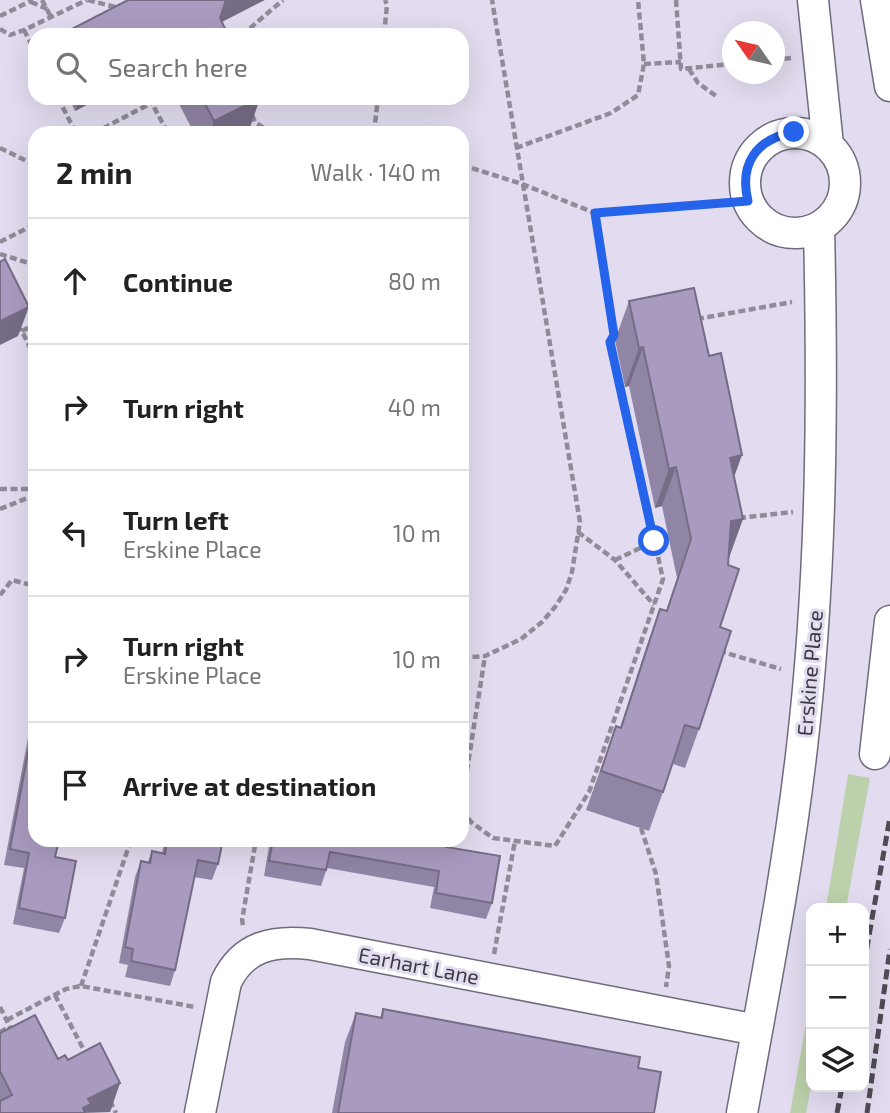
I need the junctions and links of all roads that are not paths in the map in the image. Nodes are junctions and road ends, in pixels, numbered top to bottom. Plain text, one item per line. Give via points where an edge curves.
1 (813, 0) edge
2 (876, 0) edge
3 (890, 86) edge
4 (828, 145) junction
5 (819, 228) junction
6 (890, 621) edge
7 (875, 754) dead end
8 (757, 1030) junction
9 (200, 1113) edge
10 (742, 1113) edge

1 - 4 street
2 - 3 street
4 - 5 street via 842,162 845,192 840,206
4 - 5 street via 808,133 780,134 757,149 746,174 748,201 765,223 791,233
5 - 8 street, Erskine Place via 822,392 809,678 793,818
6 - 7 street
8 - 9 street, Earhart Lane via 279,942 246,956 226,982
8 - 10 street, Erskine Place

